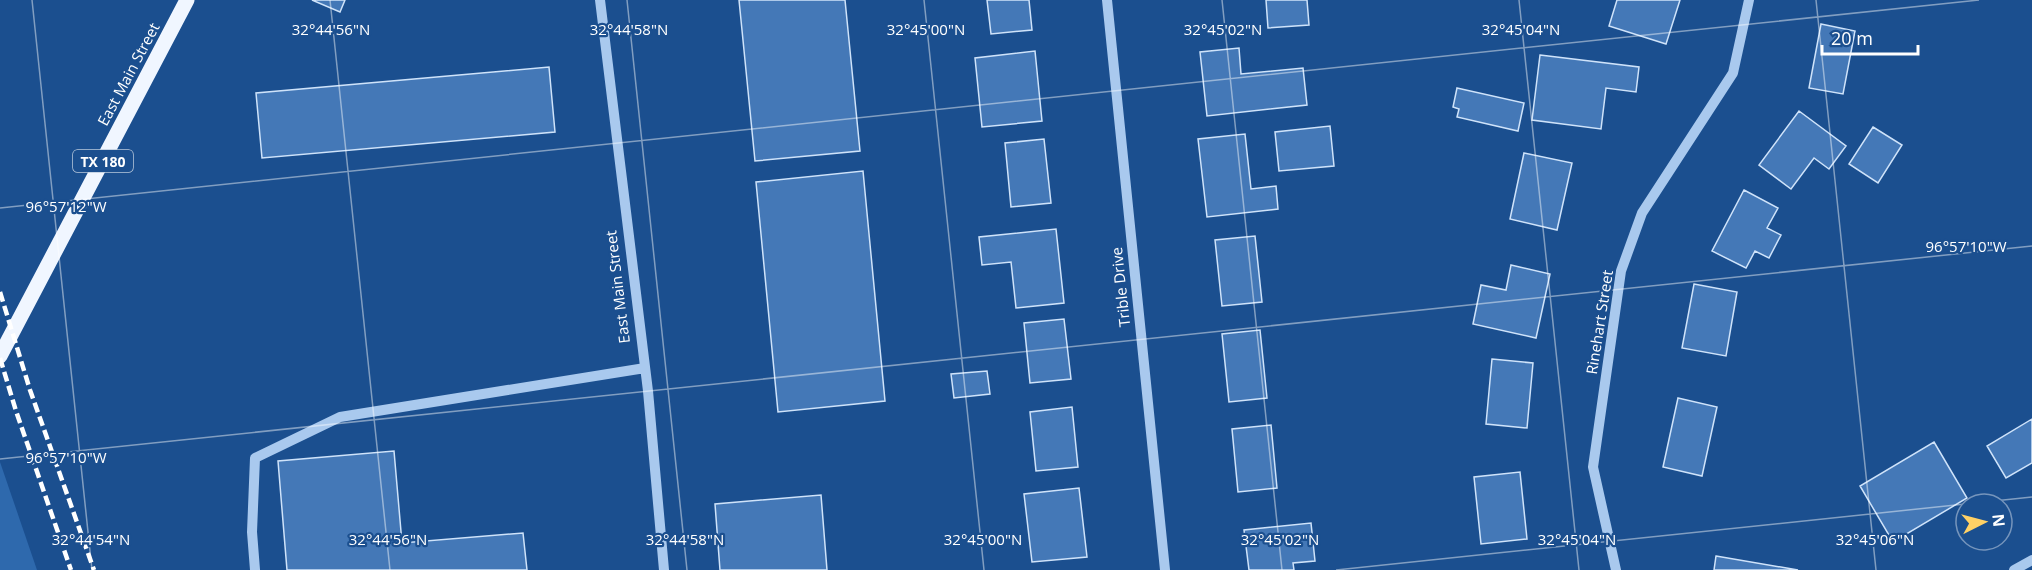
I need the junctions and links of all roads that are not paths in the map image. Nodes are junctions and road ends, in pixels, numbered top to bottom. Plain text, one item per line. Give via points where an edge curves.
1 (187, 0) edge
2 (600, 0) edge
3 (1107, 0) edge
4 (1749, 0) edge
5 (0, 356) edge
6 (645, 368) junction
7 (2032, 560) edge
8 (255, 570) edge
9 (664, 570) edge
10 (1165, 570) edge
11 (1616, 570) edge
12 (2014, 570) edge

1 - 5 main road, East Main Street / TX 180
2 - 6 street, East Main Street
3 - 10 street, Trible Drive
4 - 11 street, Rinehart Street via 1733,74 1642,213 1621,271 1593,467
6 - 8 street via 340,417 255,458
6 - 9 street, East Main Street
7 - 12 street

